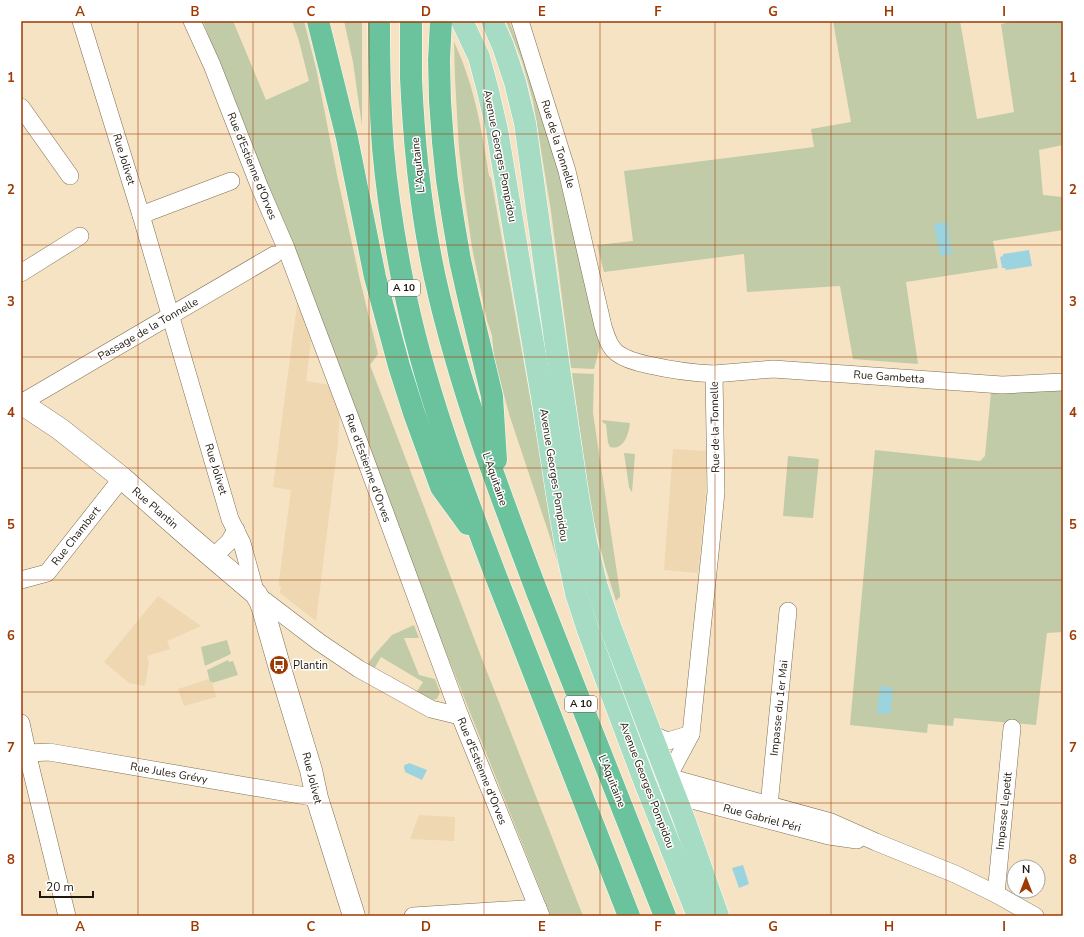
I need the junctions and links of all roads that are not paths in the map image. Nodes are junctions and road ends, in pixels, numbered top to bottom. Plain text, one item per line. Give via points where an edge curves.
1 (81, 21) edge
2 (192, 21) edge
3 (318, 21) edge
4 (331, 21) edge
5 (379, 21) edge
6 (411, 21) edge
7 (441, 21) edge
8 (462, 21) edge
9 (492, 21) edge
10 (520, 21) edge
11 (21, 107) edge
12 (347, 138) junction
13 (70, 176) dead end
14 (231, 181) dead end
15 (141, 215) junction
16 (80, 236) dead end
17 (274, 255) dead end
18 (21, 273) edge
19 (170, 316) junction
20 (714, 374) junction
21 (1063, 382) edge
22 (21, 403) edge
23 (122, 478) junction
24 (499, 491) junction
25 (236, 530) junction
26 (484, 544) junction
27 (213, 557) junction
28 (21, 580) edge
29 (256, 594) junction
30 (788, 611) dead end
31 (276, 621) junction
32 (460, 716) junction
33 (21, 723) edge
34 (1012, 728) dead end
35 (651, 734) junction
36 (691, 734) junction
37 (24, 754) edge
38 (671, 787) junction
39 (649, 792) junction
40 (317, 798) junction
41 (768, 812) junction
42 (996, 894) junction
43 (1017, 911) edge
44 (540, 912) edge
45 (67, 916) edge
46 (354, 916) edge
47 (413, 916) edge
48 (629, 916) edge
49 (665, 916) edge
50 (698, 916) edge
51 (718, 916) edge
52 (1035, 916) edge

1 - 15 street, Rue Jolivet
2 - 32 street, Rue d'Estienne d'Orves via 286,248
3 - 12 highway
4 - 12 highway
5 - 26 highway, A 10 via 383,148 403,284 439,418
6 - 24 highway, L'Aquitaine / A 10 via 411,77 416,145 423,212 435,278 470,408
7 - 24 highway via 440,101 447,180 460,260 492,396
8 - 39 main road, Avenue Georges Pompidou via 479,57 497,130 558,500 576,593
9 - 35 main road, Avenue Georges Pompidou via 515,82 525,123 586,542 607,619
10 - 20 street, Rue de la Tonnelle via 568,171 603,326 609,342 617,353 636,362 692,373
11 - 13 street
12 - 26 highway via 375,277 414,413 441,487
14 - 15 street
15 - 19 street, Rue Jolivet
16 - 18 street
17 - 19 street, Passage de la Tonnelle
19 - 22 street, Passage de la Tonnelle
19 - 25 street, Rue Jolivet via 230,519
20 - 21 street, Rue Gambetta via 773,369 1002,385
20 - 36 street, Rue de la Tonnelle via 716,492
22 - 23 street, Rue Plantin via 60,429
23 - 27 street, Rue Plantin
23 - 28 street, Rue Chambert via 47,573
24 - 49 highway, L'Aquitaine / A 10
25 - 27 street via 229,542
25 - 29 street, Rue Jolivet
26 - 48 highway, A 10
27 - 29 street, Rue Plantin
29 - 31 street, Rue Jolivet
30 - 41 street, Impasse du 1er Mai
31 - 32 street via 319,642 365,673 431,709
31 - 40 street, Rue Jolivet via 278,665 311,770
32 - 44 street, Rue d'Estienne d'Orves
33 - 37 street
34 - 42 street, Impasse Lepetit
35 - 36 street via 668,741
35 - 38 main road, Avenue Georges Pompidou
36 - 38 street, Rue de la Tonnelle
37 - 40 street, Rue Jules Grévy via 49,752
37 - 45 street
38 - 39 street, Rue Gabriel Péri
38 - 41 street, Rue Gabriel Péri
38 - 51 main road, Avenue Georges Pompidou
39 - 50 main road, Avenue Georges Pompidou
40 - 46 street, Rue Jolivet
41 - 42 street, Rue Gabriel Péri via 831,822
42 - 43 street, Rue Gabriel Péri
43 - 52 street, Rue Gabriel Péri
44 - 47 street

